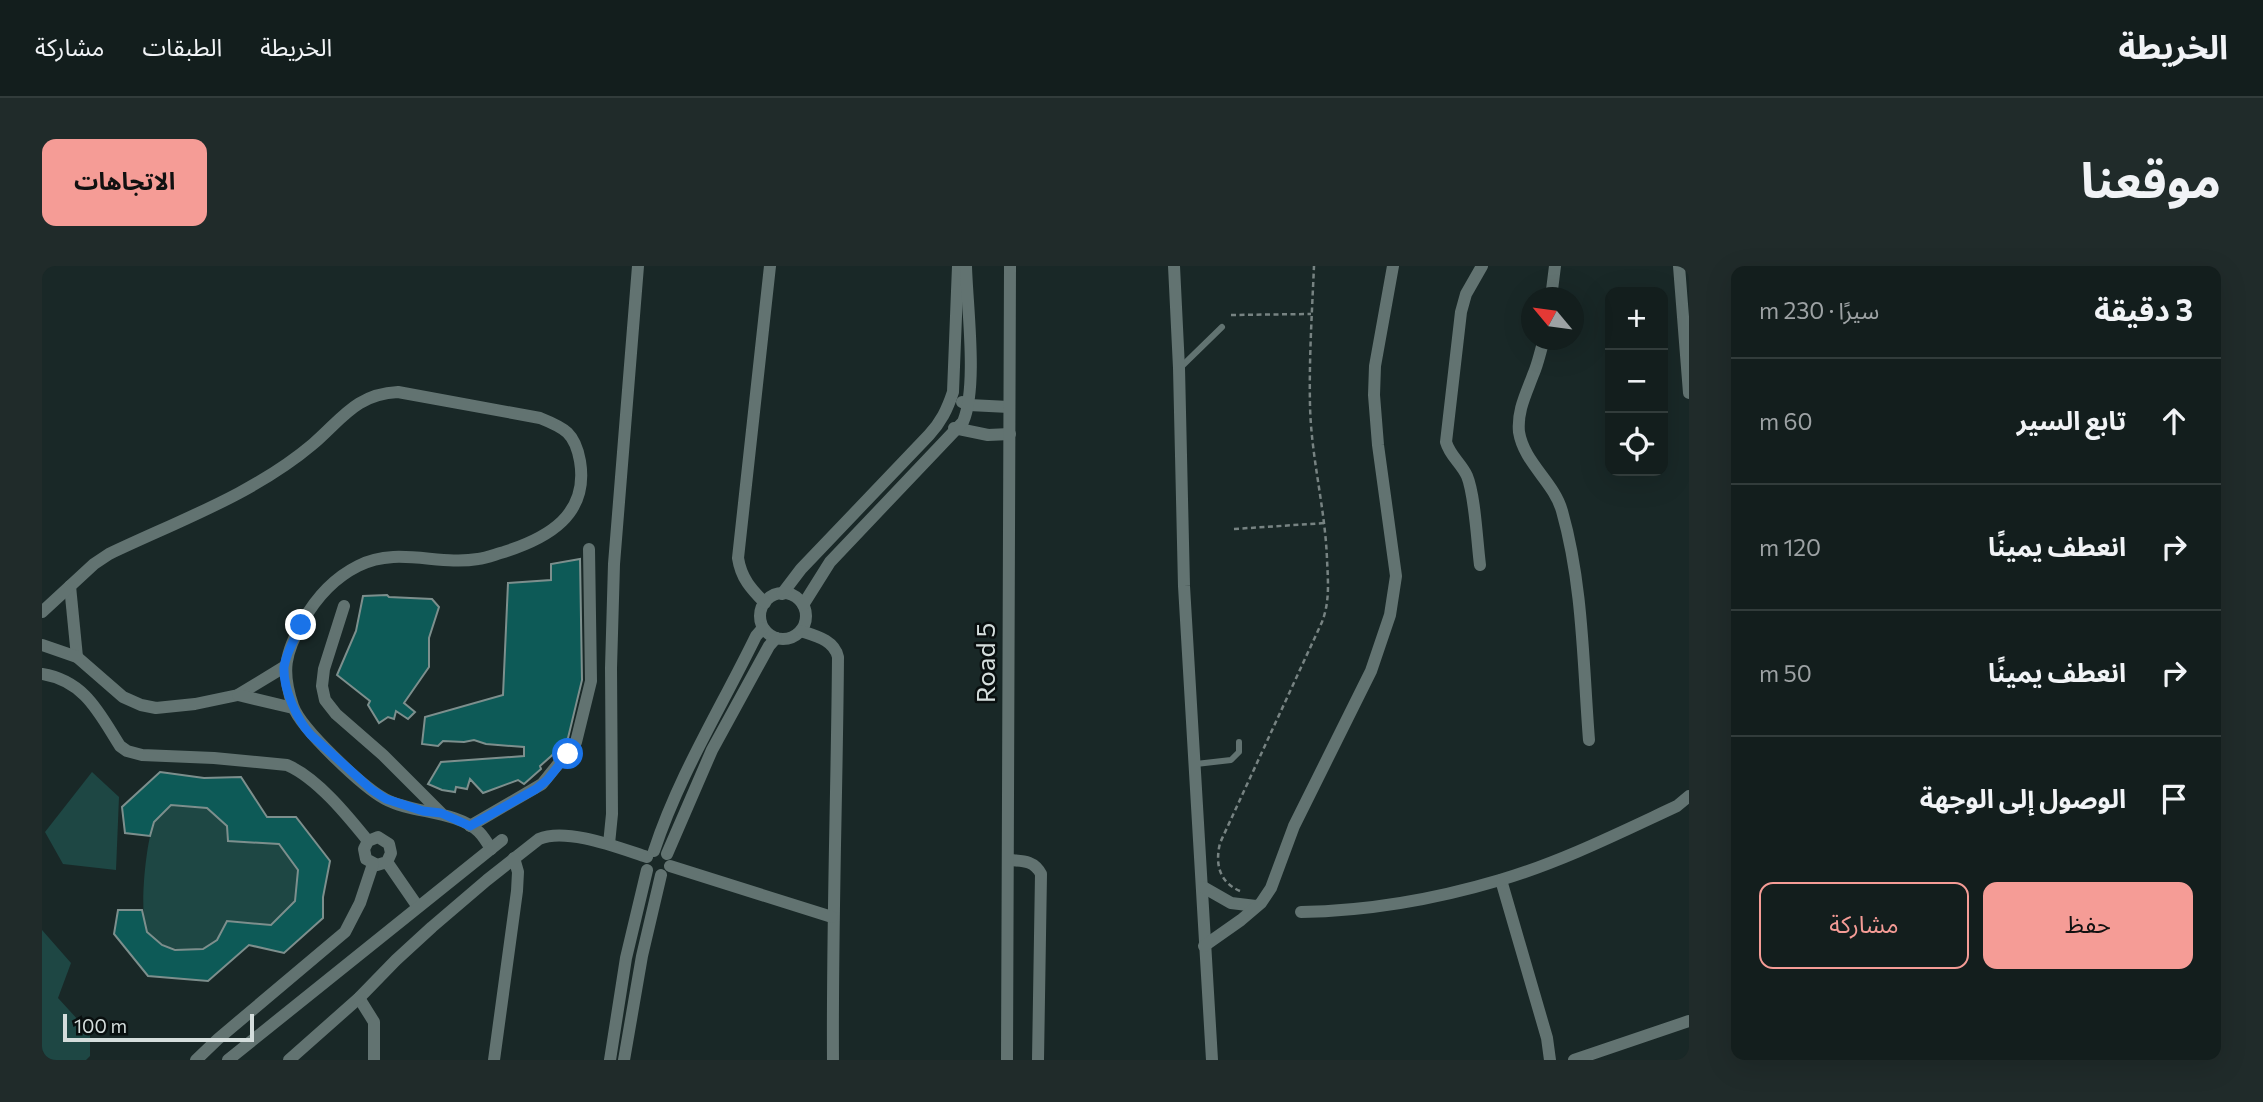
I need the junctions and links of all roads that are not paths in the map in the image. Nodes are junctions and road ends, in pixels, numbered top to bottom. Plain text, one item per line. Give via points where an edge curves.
1 (638, 266) edge
2 (770, 266) edge
3 (958, 266) edge
4 (966, 266) edge
5 (1010, 266) edge
6 (1174, 266) edge
7 (1393, 266) edge
8 (1482, 266) edge
9 (1555, 266) edge
10 (1679, 266) edge
11 (1552, 287) edge
12 (1222, 327) dead end
13 (1541, 350) edge
14 (1687, 353) edge
15 (1180, 368) junction
16 (1689, 393) edge
17 (951, 398) junction
18 (969, 405) junction
19 (1009, 407) junction
20 (941, 423) junction
21 (958, 429) junction
22 (1010, 435) junction
23 (589, 549) dead end
24 (1480, 565) dead end
25 (69, 586) junction
26 (782, 594) junction
27 (765, 603) junction
28 (803, 605) junction
29 (344, 606) dead end
30 (42, 612) edge
31 (764, 628) junction
32 (801, 631) junction
33 (776, 638) junction
34 (42, 645) edge
35 (77, 657) junction
36 (284, 667) junction
37 (42, 674) edge
38 (238, 695) junction
39 (293, 708) junction
40 (1589, 740) dead end
41 (1239, 742) dead end
42 (1196, 764) junction
43 (1689, 796) edge
44 (441, 813) junction
45 (470, 826) junction
46 (502, 840) dead end
47 (368, 841) junction
48 (609, 844) junction
49 (492, 849) junction
50 (514, 858) junction
51 (660, 860) junction
52 (1009, 860) junction
53 (380, 863) junction
54 (1501, 880) junction
55 (1203, 887) junction
56 (1256, 906) junction
57 (418, 908) junction
58 (1301, 912) dead end
59 (832, 916) junction
60 (1204, 946) junction
61 (359, 998) junction
62 (1689, 1021) edge
63 (617, 1055) edge
64 (196, 1060) edge
65 (228, 1060) edge
66 (289, 1060) edge
67 (374, 1060) edge
68 (494, 1060) edge
69 (833, 1060) edge
70 (1007, 1060) edge
71 (1038, 1060) edge
72 (1212, 1060) edge
73 (1550, 1060) edge
74 (1574, 1060) edge

1 - 48 street via 614,564
2 - 27 street via 738,558 749,587
3 - 17 street
4 - 18 street
5 - 19 street, Road 5
6 - 15 street
7 - 56 street via 1374,395 1396,576 1392,606 1371,671 1294,827 1271,888
8 - 24 street via 1461,312 1446,442 1469,483
9 - 11 street
10 - 14 street
12 - 15 lane
13 - 40 street via 1522,404 1519,432 1529,458 1562,509 1576,575
14 - 16 street
15 - 42 street via 1184,586
17 - 18 street
17 - 20 street
18 - 19 street
18 - 21 street
19 - 22 street, Road 5
20 - 21 street
20 - 26 street
21 - 22 street
21 - 28 street via 830,562
22 - 52 street, Road 5
23 - 45 street via 591,681 576,742 542,784
25 - 30 street
25 - 35 street
25 - 36 street via 109,554 268,478 369,397 398,393 422,397 540,418 569,432 577,445 580,487 576,502 559,526 531,542 480,559 390,557 359,565 327,588 313,605
26 - 27 street
26 - 28 street via 794,596
27 - 31 street via 760,615
28 - 32 street via 806,614
29 - 44 street via 327,658 322,685 325,700
31 - 33 street
31 - 51 street via 698,746 663,823
32 - 33 street
32 - 59 street via 826,641 838,657
33 - 51 street via 712,750
34 - 35 street
35 - 38 street via 115,691 141,705 195,704
36 - 38 street
36 - 39 street
37 - 47 street via 81,690 127,751 293,768 317,786
38 - 39 street
39 - 44 street via 311,735 372,790 402,806
41 - 42 lane via 1239,752 1231,760
42 - 55 street
43 - 54 street via 1677,806 1580,850
44 - 45 street
45 - 49 street
46 - 49 street
47 - 53 street via 364,855
47 - 53 street via 379,837 387,842 391,853
48 - 50 street via 548,836
48 - 51 street
49 - 57 street
50 - 61 street via 432,927
50 - 68 street via 517,891
51 - 59 street
51 - 63 street
51 - 63 street via 645,861 647,870 626,958
52 - 70 street, Road 5
52 - 71 street via 1030,862 1041,874
53 - 57 street
53 - 64 street via 345,932
54 - 58 street via 1399,902
54 - 73 street
55 - 56 street via 1231,904
55 - 60 street
56 - 60 street
57 - 65 street
59 - 69 street
60 - 72 street
61 - 66 street
61 - 67 street via 374,1022
62 - 74 street

